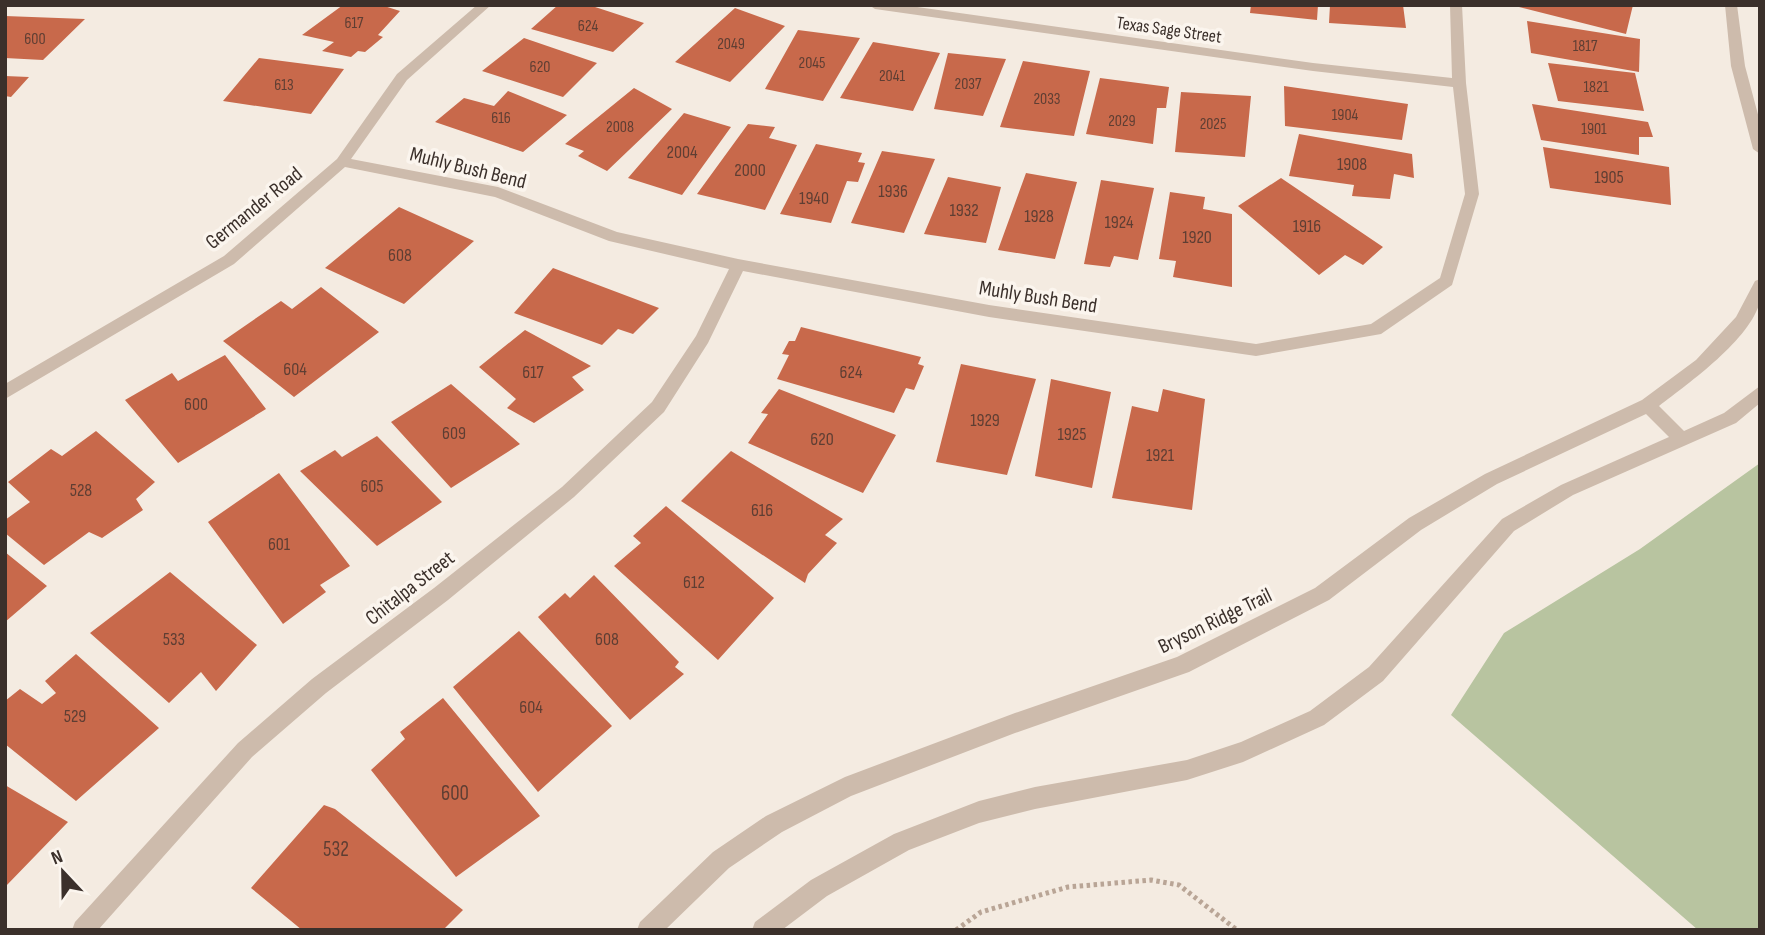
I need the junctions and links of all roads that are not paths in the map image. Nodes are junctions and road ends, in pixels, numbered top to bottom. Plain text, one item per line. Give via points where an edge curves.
1 (485, 5) edge
2 (875, 5) edge
3 (1456, 5) edge
4 (1731, 5) edge
5 (1459, 83) junction
6 (1760, 149) edge
7 (342, 162) junction
8 (738, 265) junction
9 (1760, 285) edge
10 (5, 392) edge
11 (1760, 393) edge
12 (1648, 405) junction
13 (1682, 439) junction
14 (83, 930) edge
15 (648, 930) edge
16 (763, 930) edge

1 - 7 street, Germander Road via 402,77
2 - 5 street, Texas Sage Street via 1286,64
3 - 5 street, Muhly Bush Bend
4 - 6 street via 1738,66
5 - 8 street, Muhly Bush Bend via 1472,194 1447,281 1375,330 1256,351 989,311
7 - 8 street, Muhly Bush Bend via 498,192 614,237
7 - 10 street, Germander Road via 229,260
8 - 14 street, Chitalpa Street via 702,339 658,407 568,492 319,686 245,750
9 - 12 street, Bryson Ridge Trail via 1742,321 1702,365
11 - 13 street via 1730,418
12 - 13 street
12 - 15 street, Bryson Ridge Trail via 1491,479 1415,524 1322,594 1182,665 845,788 774,824 721,860
13 - 16 street via 1567,490 1508,525 1376,674 1317,718 1243,752 1187,770 979,811 902,842 819,888

